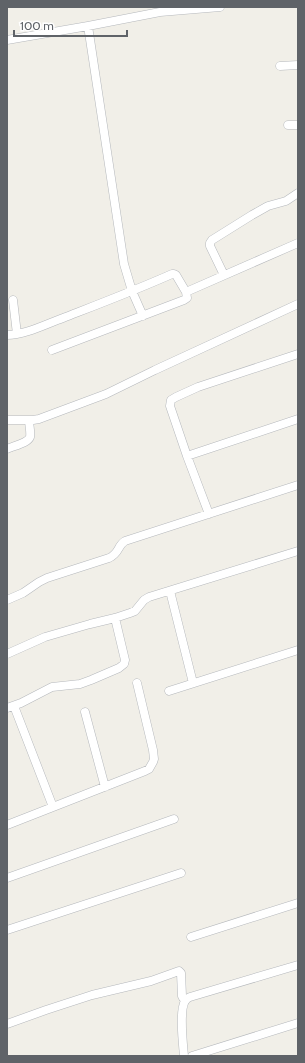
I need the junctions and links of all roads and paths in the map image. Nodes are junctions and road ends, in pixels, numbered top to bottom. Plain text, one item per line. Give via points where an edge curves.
1 (220, 7) edge
2 (159, 9) edge
3 (88, 26) junction
4 (7, 40) edge
5 (298, 65) edge
6 (280, 66) dead end
7 (298, 125) edge
8 (288, 126) dead end
9 (298, 193) edge
10 (298, 243) edge
11 (224, 275) junction
12 (132, 291) junction
13 (186, 292) junction
14 (13, 300) dead end
15 (298, 304) edge
16 (143, 316) junction
17 (17, 334) junction
18 (7, 335) edge
19 (52, 350) dead end
20 (298, 354) edge
21 (298, 419) edge
22 (7, 420) edge
23 (29, 420) junction
24 (7, 449) edge
25 (187, 456) junction
26 (298, 484) edge
27 (209, 514) junction
28 (298, 551) edge
29 (170, 591) junction
30 (7, 600) edge
31 (115, 618) junction
32 (298, 650) edge
33 (7, 654) edge
34 (137, 683) dead end
35 (193, 683) junction
36 (169, 691) dead end
37 (11, 707) edge
38 (85, 712) dead end
39 (105, 787) junction
40 (53, 807) junction
41 (174, 819) dead end
42 (7, 825) edge
43 (181, 873) dead end
44 (7, 878) edge
45 (298, 903) edge
46 (7, 930) edge
47 (191, 937) dead end
48 (298, 965) edge
49 (186, 1000) junction
50 (298, 1022) edge
51 (7, 1024) edge
52 (184, 1056) edge
53 (192, 1056) edge

1 - 2 street
2 - 3 street
3 - 4 street
3 - 12 street via 124,264
5 - 6 street
7 - 8 street
9 - 11 street via 286,201 268,206 212,240 210,246
10 - 11 street
11 - 13 street
12 - 13 street via 174,274
12 - 16 street
12 - 17 street
13 - 16 street via 187,298 184,300
14 - 17 street
15 - 23 street via 106,394 39,419
16 - 19 street
17 - 18 street
20 - 25 street via 198,387 173,399 170,406
21 - 25 street
22 - 23 street
23 - 24 street via 29,439
25 - 27 street
26 - 27 street
27 - 30 street via 125,541 116,554 109,558 47,578 24,593
28 - 29 street
29 - 31 street via 149,597 135,610
29 - 35 street
31 - 33 street via 45,637
31 - 37 street via 125,660 122,666 80,684 52,687
32 - 35 street
34 - 39 street via 154,759 149,769
35 - 36 street
37 - 40 street
38 - 39 street
39 - 40 street
40 - 42 street
41 - 44 street
43 - 46 street
45 - 47 street
48 - 49 street
49 - 51 street via 182,996 179,971
49 - 52 street via 182,1014
50 - 53 street

